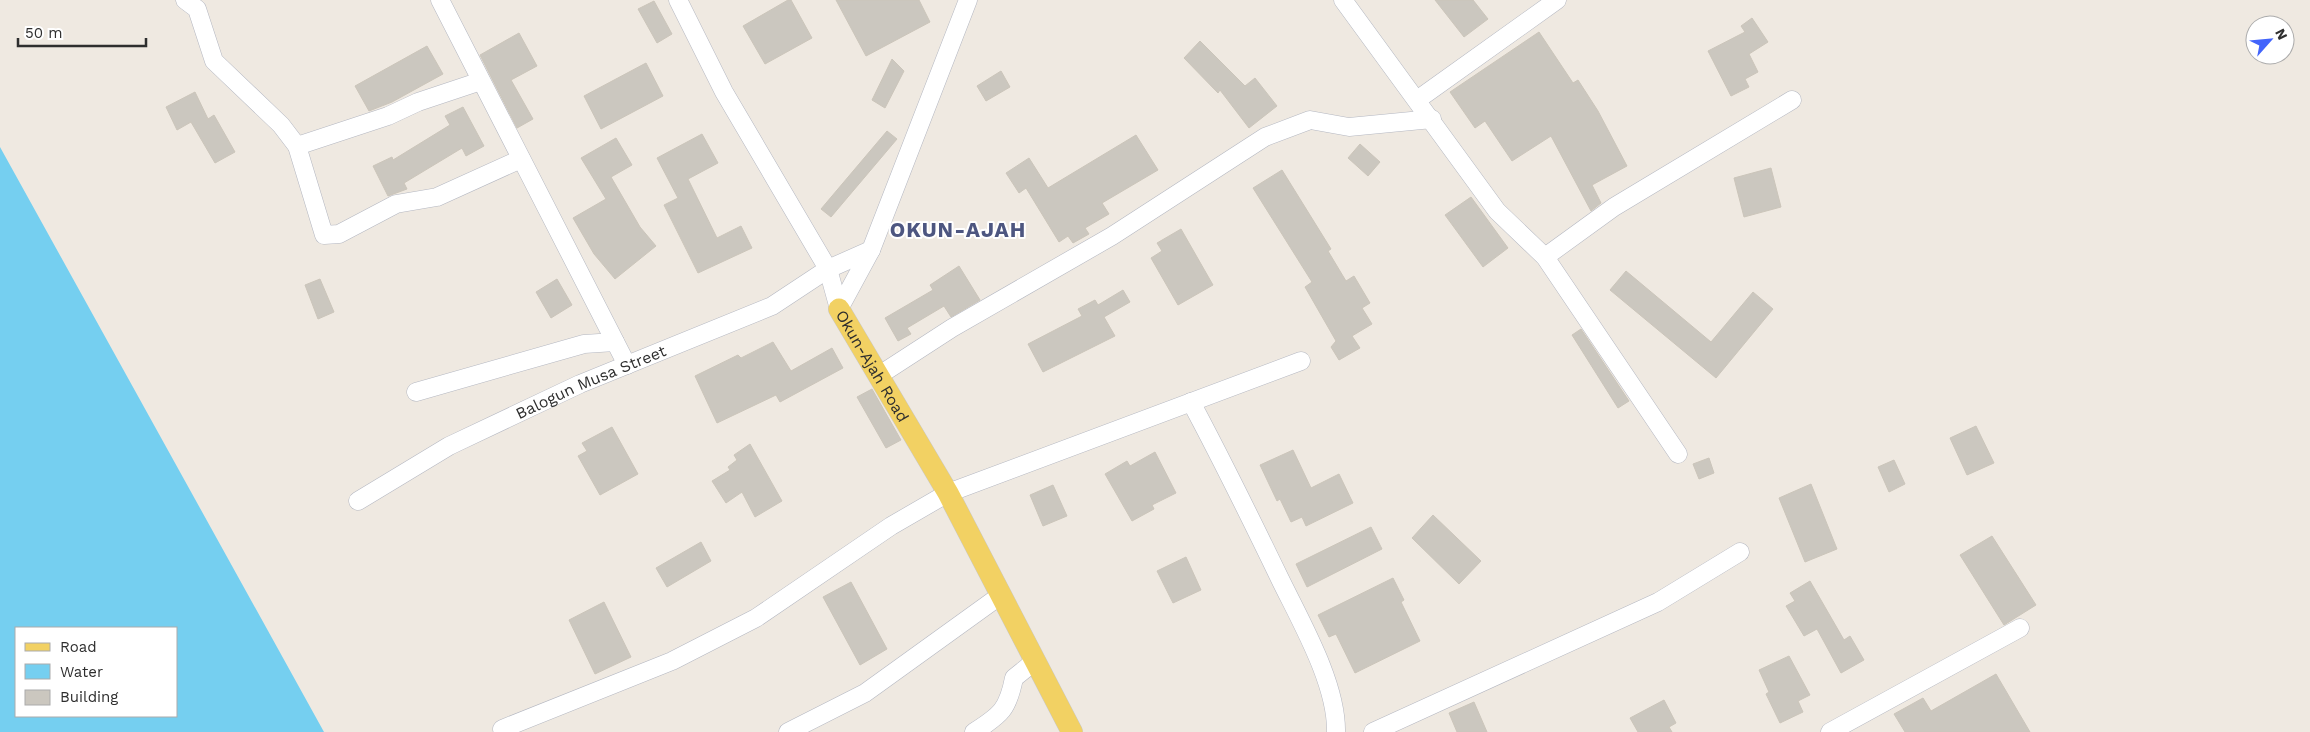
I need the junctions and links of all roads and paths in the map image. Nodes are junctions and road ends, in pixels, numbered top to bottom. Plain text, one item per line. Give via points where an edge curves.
1 (185, 0) edge
2 (440, 0) edge
3 (678, 0) edge
4 (968, 0) edge
5 (1343, 0) edge
6 (1557, 0) edge
7 (481, 81) junction
8 (1417, 100) junction
9 (1792, 100) dead end
10 (1432, 119) junction
11 (297, 146) junction
12 (521, 159) junction
13 (871, 250) junction
14 (1545, 257) junction
15 (828, 269) junction
16 (839, 309) junction
17 (615, 342) junction
18 (1301, 361) dead end
19 (627, 365) junction
20 (878, 376) junction
21 (416, 392) dead end
22 (1191, 402) junction
23 (1678, 454) dead end
24 (948, 493) junction
25 (358, 501) dead end
26 (1740, 552) dead end
27 (1001, 595) junction
28 (2020, 628) dead end
29 (1035, 661) junction
30 (502, 729) dead end
31 (788, 732) edge
32 (974, 732) edge
33 (1072, 732) edge
34 (1336, 732) edge
35 (1373, 732) edge
36 (1830, 732) edge

1 - 11 street via 197,10 214,61 281,125
2 - 7 street
3 - 15 street, Okun-Ajah Road via 724,92
4 - 13 street
5 - 8 street
6 - 8 street
7 - 11 street
7 - 12 street
8 - 10 street
9 - 14 street via 1614,207
10 - 14 street via 1497,211
10 - 20 street via 1349,127 1310,120 1265,137 1112,236 952,328
11 - 12 street via 324,235 340,234 396,204 437,197
12 - 17 street
13 - 15 street, Balogun Musa Street
13 - 16 street
14 - 23 street
15 - 16 street, Okun-Ajah Road
15 - 19 street, Balogun Musa Street via 772,306
16 - 20 main road, Okun-Ajah Road
17 - 19 street
17 - 21 street via 584,344
18 - 22 street
19 - 25 street, Balogun Musa Street via 449,446
20 - 24 main road, Okun-Ajah Road
22 - 24 street
22 - 34 street via 1318,657 1336,716
24 - 27 main road, Okun-Ajah Road
24 - 30 street via 891,526 748,622 672,661
26 - 35 street via 1658,602
27 - 29 main road, Okun-Ajah Road
27 - 31 street via 865,693
28 - 36 street
29 - 32 street via 1014,678 1010,698 999,716
29 - 33 main road, Okun-Ajah Road

